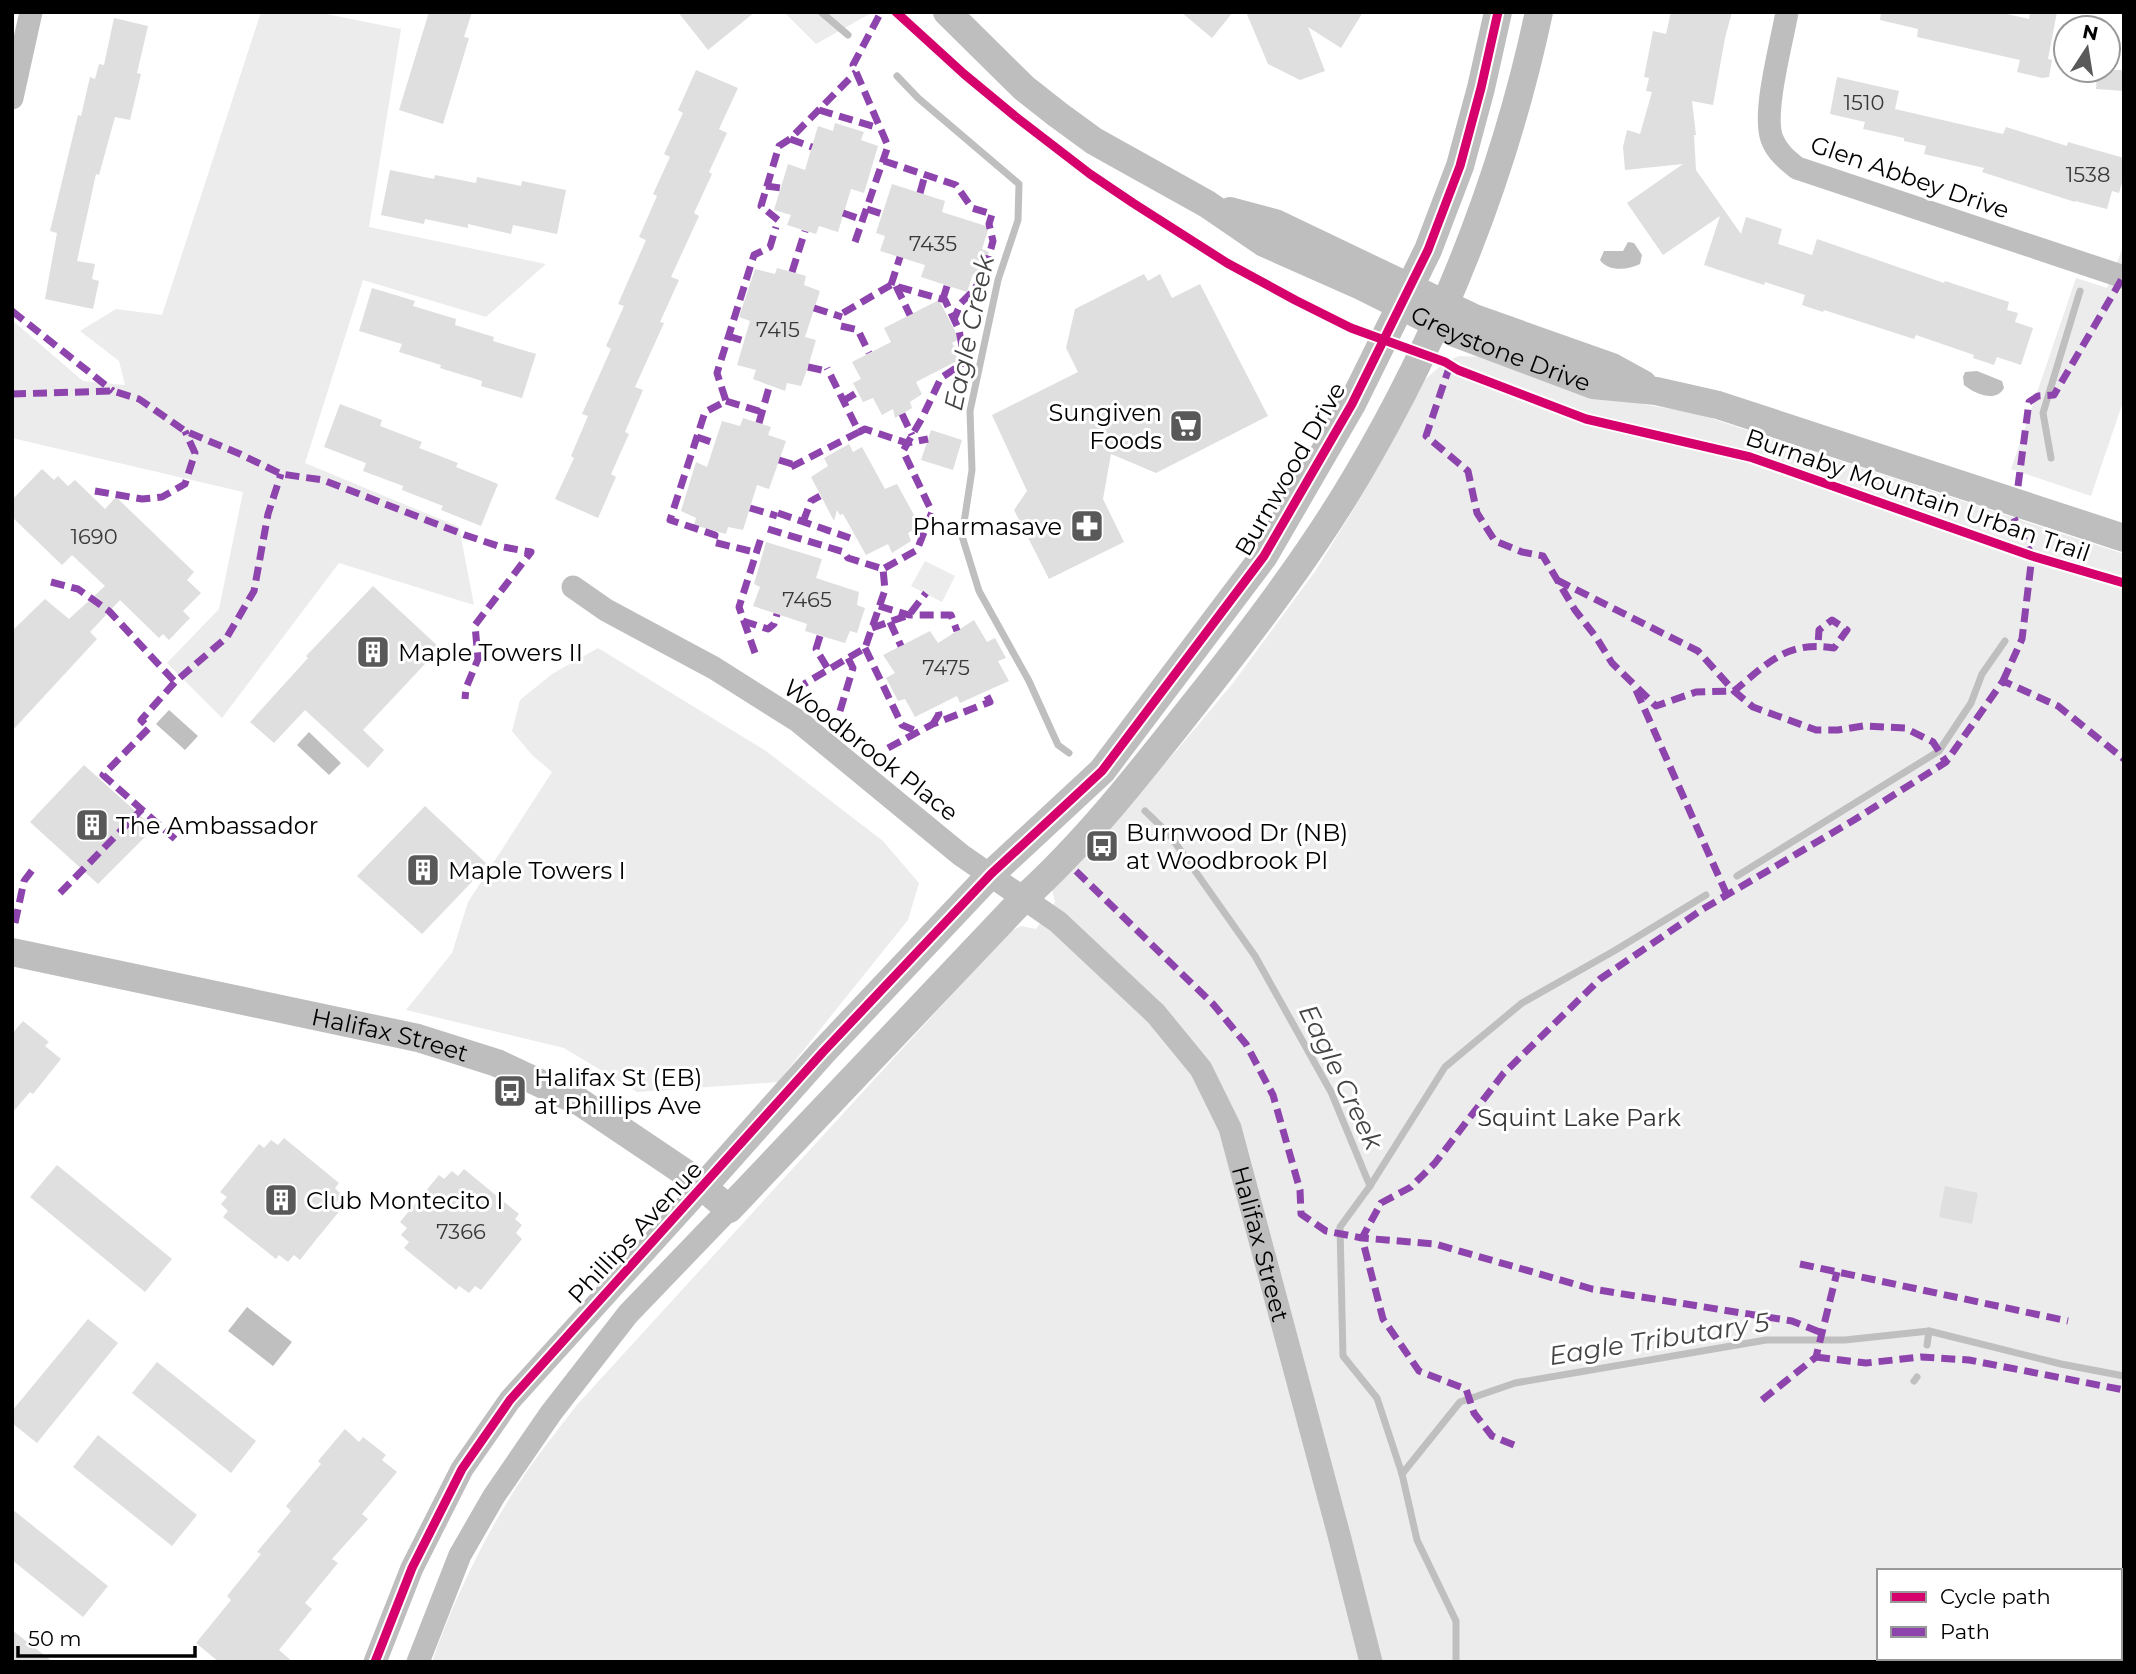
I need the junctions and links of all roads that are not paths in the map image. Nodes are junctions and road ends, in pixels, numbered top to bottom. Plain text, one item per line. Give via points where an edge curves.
1 (31, 12) edge
2 (947, 12) edge
3 (1498, 12) edge
4 (1539, 12) edge
5 (1787, 12) edge
6 (12, 98) edge
7 (2124, 277) edge
8 (1407, 298) junction
9 (1441, 314) junction
10 (2124, 538) edge
11 (573, 587) dead end
12 (992, 874) junction
13 (1024, 898) junction
14 (12, 952) edge
15 (703, 1187) junction
16 (729, 1209) junction
17 (375, 1662) edge
18 (418, 1662) edge
19 (1371, 1662) edge

1 - 6 street
2 - 8 street, Greystone Drive via 1024,88 1123,158 1207,204 1264,243
3 - 8 street, Burnwood Drive via 1460,166
4 - 9 street via 1490,188
5 - 7 street, Glen Abbey Drive via 1770,109 1771,138 1797,168
8 - 9 street, Greystone Drive
8 - 12 street, Burnwood Drive via 1264,556 1102,771
9 - 10 street, Greystone Drive via 1474,318 1612,367 1656,391 1718,405
9 - 13 street via 1355,480 1299,566 1125,790
11 - 12 street, Woodbrook Place via 798,721 961,855
12 - 13 street, Woodbrook Place
12 - 15 street, Phillips Avenue
13 - 16 street, Phillips Avenue
13 - 19 street, Halifax Street via 1059,922 1156,1014 1201,1069 1230,1128
14 - 15 street, Halifax Street via 418,1038 497,1063 580,1102
15 - 16 street, Halifax Street
15 - 17 street, Phillips Avenue via 579,1321 503,1410 462,1469 418,1556
16 - 18 street, Phillips Avenue via 628,1314 494,1496 460,1555

